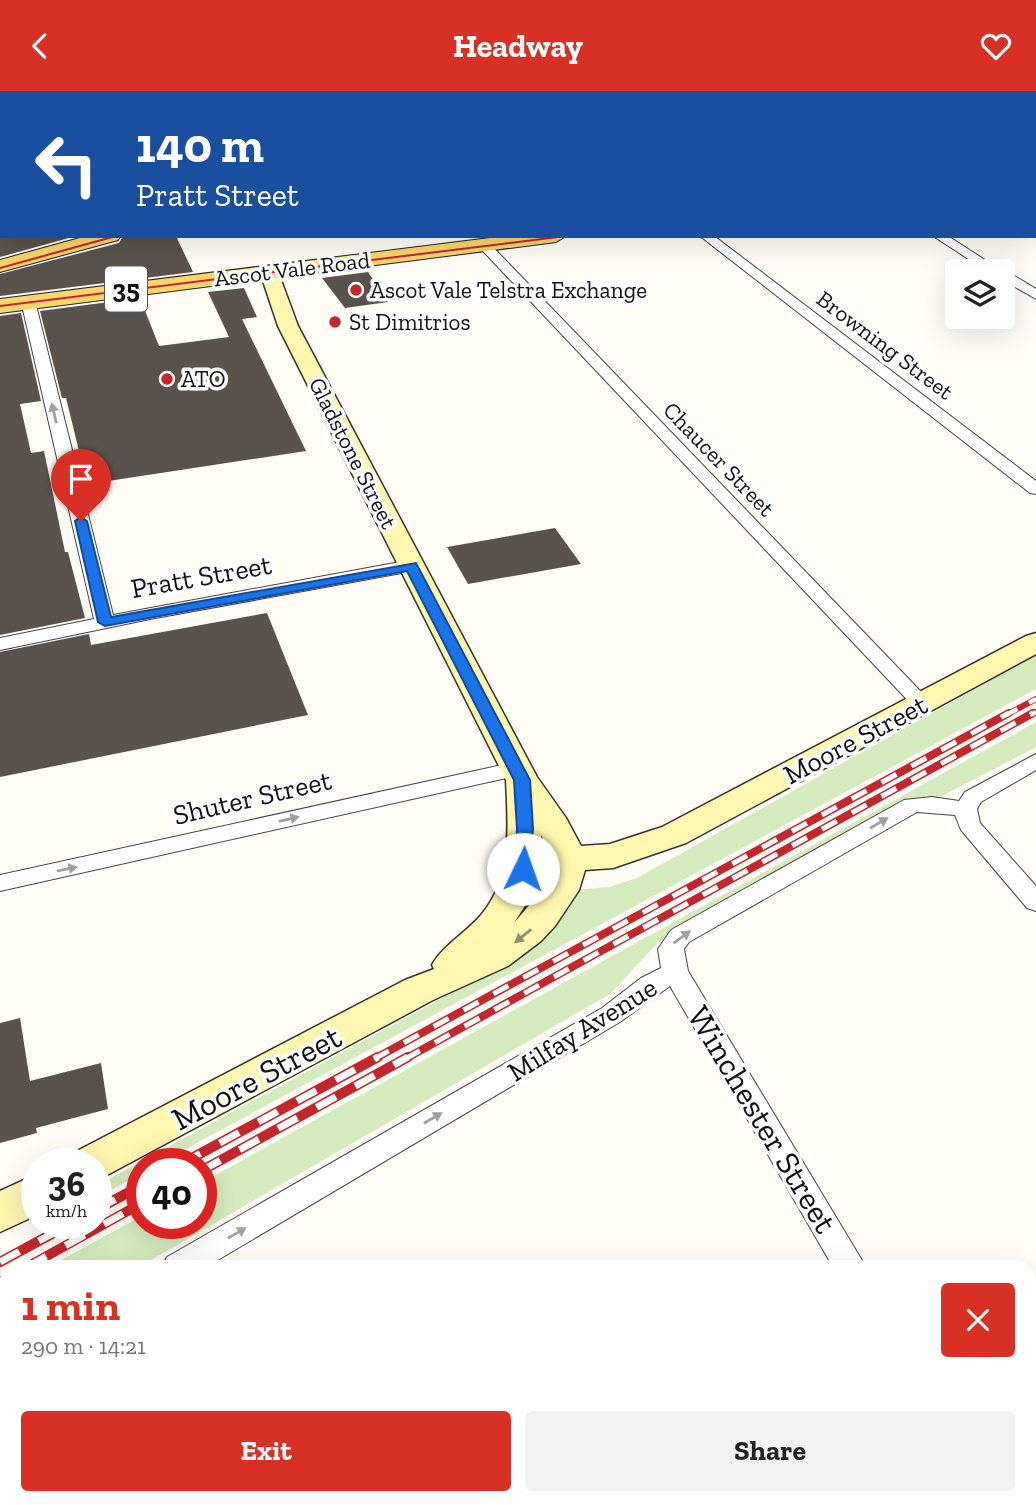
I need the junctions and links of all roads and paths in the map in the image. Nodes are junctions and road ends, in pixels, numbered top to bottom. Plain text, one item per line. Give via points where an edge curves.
1 (104, 238) edge
2 (540, 238) edge
3 (709, 238) edge
4 (942, 238) edge
5 (484, 245) junction
6 (976, 259) edge
7 (0, 267) edge
8 (268, 272) junction
9 (1015, 282) edge
10 (1036, 295) edge
11 (28, 301) junction
12 (0, 304) edge
13 (1036, 489) edge
14 (411, 566) junction
15 (105, 622) junction
16 (1036, 642) edge
17 (0, 644) edge
18 (922, 704) junction
19 (1036, 761) edge
20 (519, 775) junction
21 (965, 809) junction
22 (523, 869) junction
23 (566, 870) junction
24 (0, 883) edge
25 (1036, 902) edge
26 (675, 972) junction
27 (419, 990) junction
28 (112, 1153) edge
29 (21, 1202) edge
30 (0, 1213) edge
31 (190, 1260) edge
32 (846, 1260) edge

1 - 7 main road
2 - 5 main road, Ascot Vale Road / 35
3 - 13 street, Browning Street
4 - 6 street
5 - 8 main road, Ascot Vale Road / 35
5 - 18 street, Chaucer Street
8 - 11 main road, Ascot Vale Road / 35
8 - 14 street, Gladstone Street via 288,326
9 - 10 street
11 - 12 main road, Ascot Vale Road / 35
15 -> 11 street
14 - 15 street, Pratt Street
14 - 20 street, Gladstone Street
15 - 17 street, Pratt Street
16 - 18 street, Moore Street
18 - 23 street, Moore Street via 674,835 628,871 612,876
19 - 21 street via 973,797
20 - 22 street, Gladstone Street via 525,829
20 - 23 street, Gladstone Street via 546,813
24 -> 20 street, Shuter Street
21 - 25 street via 969,825
26 -> 21 street, Milfay Avenue via 669,955 680,936 902,810 920,804
22 - 23 street, Moore Street
22 - 27 street, Moore Street via 504,913 481,941
23 -> 27 street, Moore Street via 549,908 528,934 462,974
31 -> 26 street, Milfay Avenue via 611,1015
26 - 32 street, Winchester Street
27 - 28 street, Moore Street
29 - 30 street

